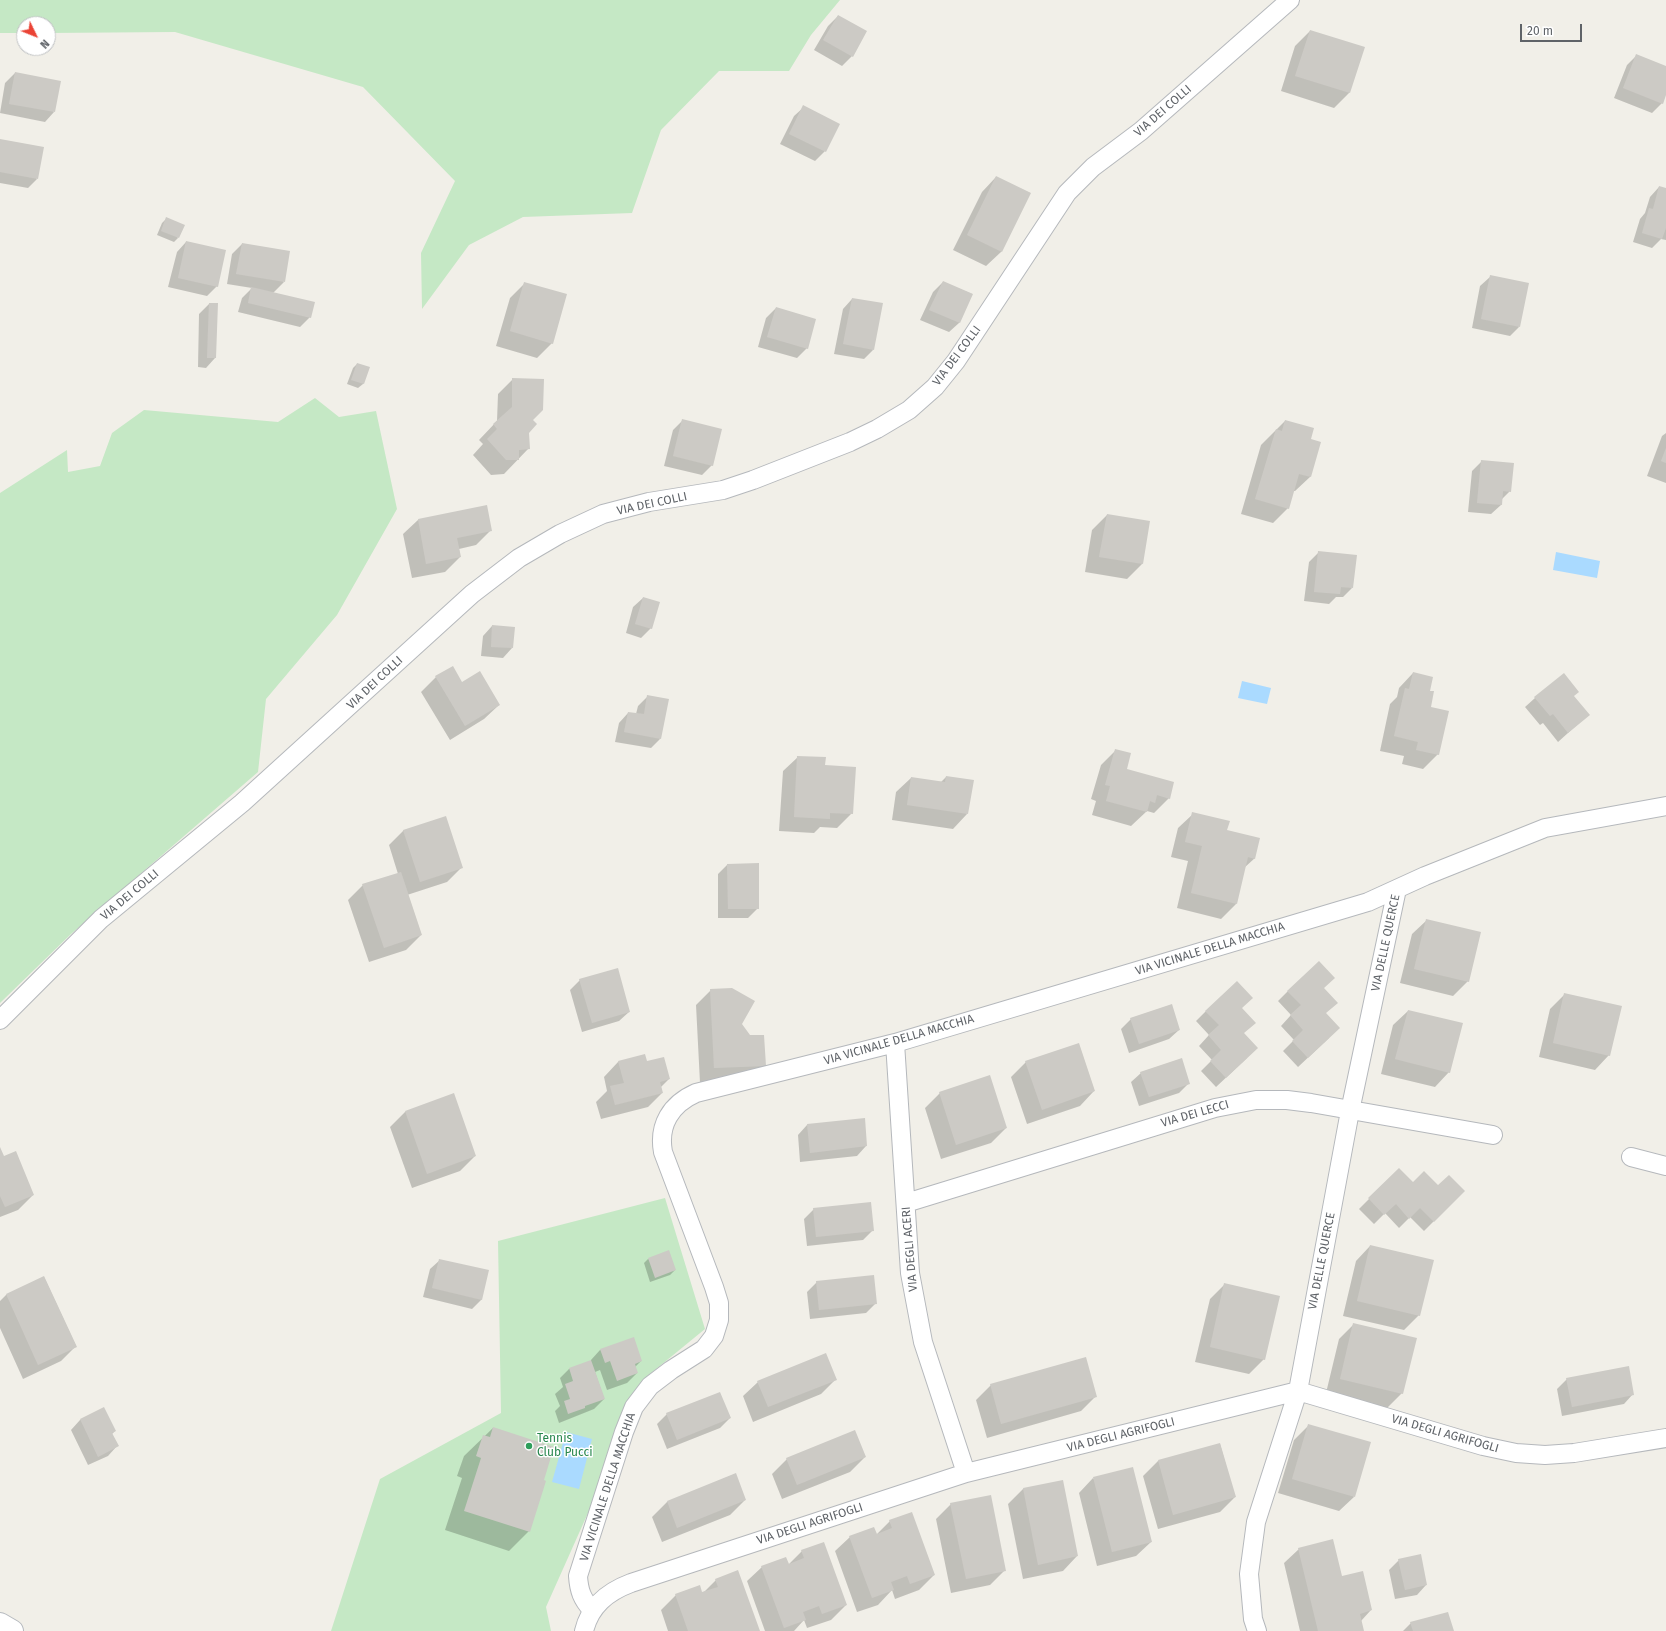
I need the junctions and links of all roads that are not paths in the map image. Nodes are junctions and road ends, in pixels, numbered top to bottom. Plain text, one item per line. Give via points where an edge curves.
1 (1290, 0) edge
2 (1666, 806) edge
3 (1397, 889) junction
4 (0, 1020) edge
5 (895, 1043) junction
6 (1350, 1111) junction
7 (1493, 1135) dead end
8 (1631, 1157) dead end
9 (1666, 1166) edge
10 (906, 1203) junction
11 (1298, 1391) junction
12 (1666, 1438) edge
13 (966, 1473) junction
14 (592, 1610) junction
15 (0, 1624) edge
16 (12, 1631) edge
17 (584, 1631) edge
18 (1257, 1631) edge

1 - 4 street, VIA DEI COLLI via 1148,125 1093,167 1070,190 956,361 935,387 909,410 877,430 753,480 723,490 648,502 594,518 518,558 472,594 242,803 101,919
2 - 3 street, VIA VICINALE DELLA MACCHIA via 1545,828
3 - 5 street, VIA VICINALE DELLA MACCHIA via 1368,902
3 - 6 street, VIA DELLE QUERCE
5 - 10 street, VIA DEGLI ACERI
5 - 14 street, VIA VICINALE DELLA MACCHIA via 696,1093 682,1100 667,1116 661,1137 663,1152 720,1303 719,1320 714,1336 704,1349 650,1386 634,1407 578,1576 579,1589 584,1601
6 - 7 street, VIA DEI LECCI
6 - 10 street, VIA DEI LECCI via 1287,1100 1256,1100 1231,1104
6 - 11 street, VIA DELLE QUERCE
8 - 9 street
10 - 13 street, VIA DEGLI ACERI via 910,1273 922,1342
11 - 12 street, VIA DEGLI AGRIFOGLI via 1483,1446 1516,1453 1574,1453
11 - 13 street, VIA DEGLI AGRIFOGLI
11 - 18 street, VIA DELLE QUERCE via 1256,1522 1249,1574 1253,1619
13 - 14 street, VIA DEGLI AGRIFOGLI via 622,1587 606,1596
14 - 17 street
15 - 16 main road

